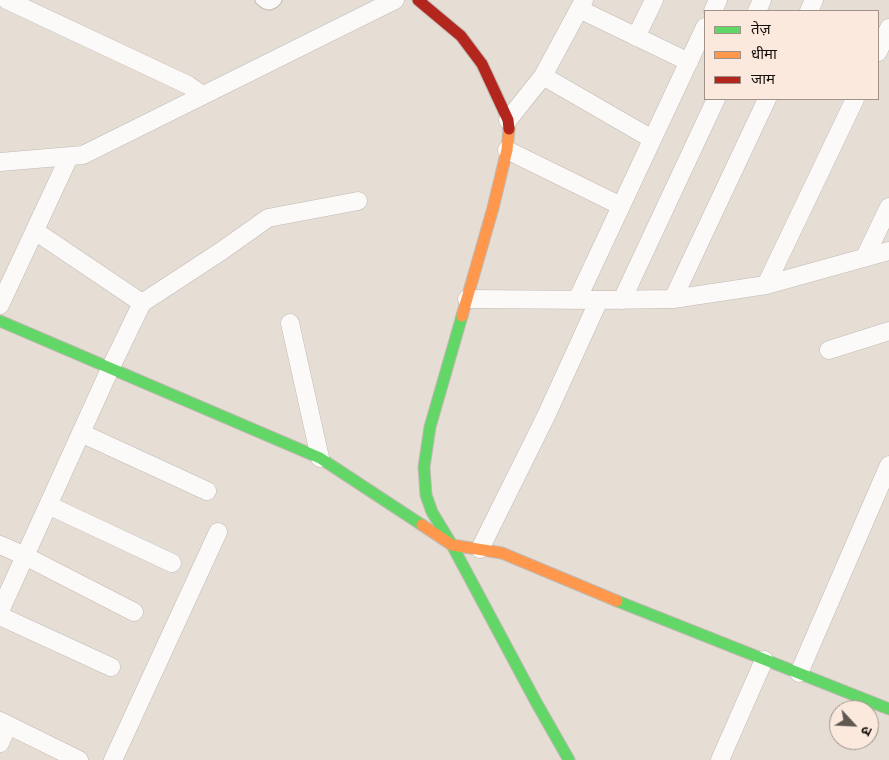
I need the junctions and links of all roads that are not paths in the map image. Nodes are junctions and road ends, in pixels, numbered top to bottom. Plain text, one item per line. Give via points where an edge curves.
1 (8, 0) edge
2 (260, 0) edge
3 (277, 0) edge
4 (395, 0) edge
5 (654, 0) edge
6 (422, 1) edge
7 (582, 5) edge
8 (889, 28) edge
9 (704, 29) edge
10 (636, 37) junction
11 (879, 50) edge
12 (688, 62) junction
13 (543, 76) junction
14 (202, 95) junction
15 (716, 100) edge
16 (767, 100) edge
17 (855, 100) edge
18 (508, 120) junction
19 (652, 139) junction
20 (507, 150) junction
21 (69, 157) junction
22 (0, 162) edge
23 (358, 201) dead end
24 (621, 206) junction
25 (889, 207) edge
26 (35, 231) junction
27 (889, 251) edge
28 (865, 258) junction
29 (766, 284) junction
30 (467, 299) junction
31 (673, 299) junction
32 (577, 300) junction
33 (599, 300) junction
34 (622, 300) junction
35 (142, 303) junction
36 (0, 305) edge
37 (0, 321) edge
38 (290, 323) dead end
39 (889, 331) edge
40 (829, 350) dead end
41 (110, 369) junction
42 (81, 433) junction
43 (320, 458) junction
44 (889, 464) edge
45 (207, 490) dead end
46 (48, 505) junction
47 (218, 532) dead end
48 (0, 545) edge
49 (452, 545) junction
50 (480, 549) junction
51 (25, 556) junction
52 (172, 563) dead end
53 (0, 611) edge
54 (134, 612) dead end
55 (0, 616) edge
56 (764, 660) junction
57 (111, 667) dead end
58 (798, 673) junction
59 (889, 709) edge
60 (4, 723) edge
61 (0, 743) edge
62 (52, 754) edge
63 (79, 760) edge
64 (113, 760) edge
65 (569, 760) edge
66 (720, 760) edge

1 - 14 street via 188,85
2 - 3 lane via 270,4
4 - 14 street
5 - 10 street
6 - 18 street via 461,36 482,64
7 - 10 street
7 - 13 street
8 - 11 street
9 - 12 street
10 - 12 street
12 - 19 street
13 - 18 street
13 - 19 street
14 - 21 street via 82,155
15 - 34 street
16 - 31 street
17 - 29 street
18 - 20 street
19 - 24 street
20 - 24 street
20 - 30 street
21 - 22 street
21 - 26 street
23 - 35 street via 268,218
24 - 32 street
25 - 28 street
26 - 35 street
26 - 36 street
27 - 28 street
28 - 29 street
29 - 31 street
30 - 32 street
30 - 49 street via 430,428 424,467 426,495 432,512
31 - 34 street
32 - 33 street
33 - 34 street
33 - 50 street via 554,400
35 - 41 street
37 - 41 street
38 - 43 street
39 - 40 street
41 - 42 street
41 - 43 street
42 - 45 street
42 - 46 street
43 - 49 street
44 - 58 street
46 - 51 street
46 - 52 street
47 - 64 street
48 - 51 street
49 - 50 street
49 - 65 street
50 - 56 street via 502,553
51 - 53 street
51 - 54 street
55 - 57 street
56 - 58 street
56 - 66 street
58 - 59 street
60 - 61 street
60 - 62 street
62 - 63 street

